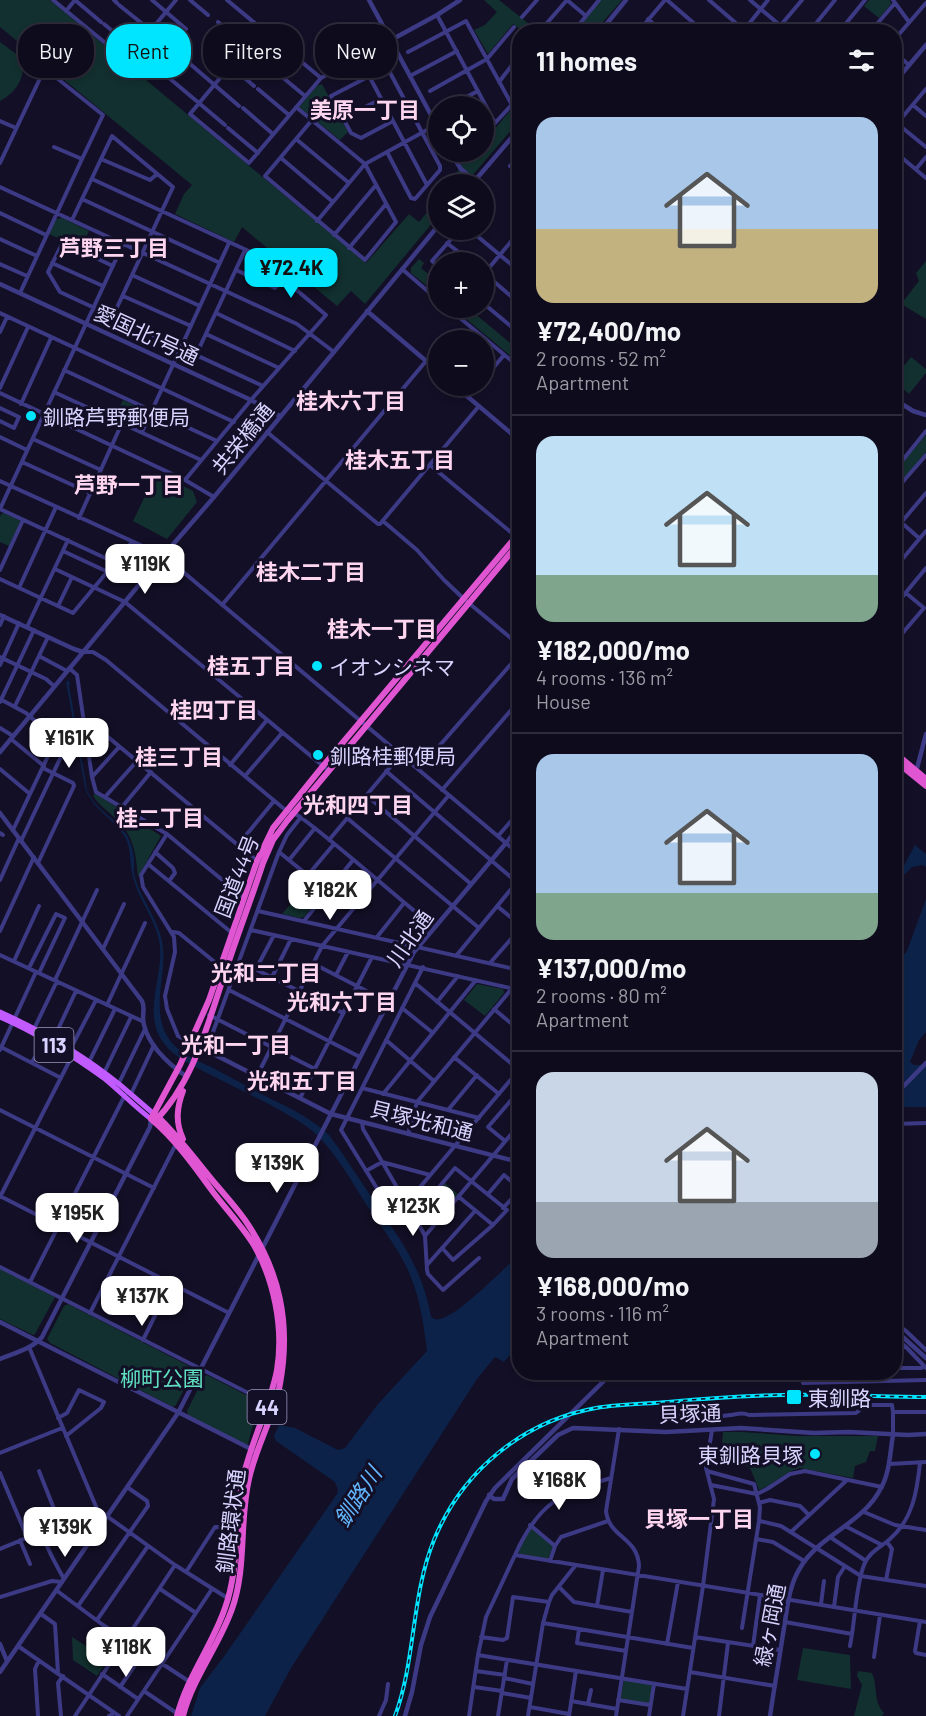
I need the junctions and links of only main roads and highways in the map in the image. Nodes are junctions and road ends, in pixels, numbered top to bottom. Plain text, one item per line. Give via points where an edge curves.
1 (512, 545) edge
2 (467, 601) junction
3 (902, 760) edge
4 (902, 765) edge
5 (326, 769) junction
6 (915, 774) junction
7 (926, 779) edge
8 (926, 786) edge
9 (260, 862) junction
10 (248, 901) junction
11 (223, 970) junction
12 (0, 1015) edge
13 (14, 1021) junction
14 (73, 1054) junction
15 (187, 1076) junction
16 (128, 1095) junction
17 (154, 1120) junction
18 (187, 1149) junction
19 (271, 1405) junction
20 (254, 1451) junction
21 (231, 1600) junction
22 (180, 1715) edge

1 - 2 highway, 国道44号 / 44
2 - 5 highway, 国道44号 / 44 via 367,726
2 - 5 highway, 国道44号 / 44 via 361,721
3 - 6 highway
4 - 6 highway
5 - 9 highway, 国道44号 / 44
5 - 9 highway, 国道44号 / 44 via 268,836
6 - 7 highway
6 - 8 highway
9 - 10 highway, 国道44号 / 44
10 - 11 highway, 国道44号 / 44
10 - 11 highway, 国道44号 / 44 via 232,933
11 - 15 highway, 国道44号 / 44
11 - 17 highway, 国道44号 / 44
12 - 13 main road, 113
13 - 14 main road, 113
13 - 14 main road, 113
14 - 16 main road, 113
14 - 16 main road, 113 via 118,1083
15 - 17 highway, 国道44号 / 44
15 - 18 highway, 44 via 178,1104
16 - 17 main road, 113
17 - 18 highway, 釧路環状通 / 44 via 172,1130
17 - 19 highway, 釧路環状通 / 44 via 242,1227 259,1256 270,1285 278,1327
18 - 19 highway, 釧路環状通 / 44 via 237,1210 262,1248 277,1284 283,1310 283,1369 280,1388
19 - 20 highway, 釧路環状通 / 44
20 - 21 highway, 釧路環状通 / 44 via 247,1487 242,1564
20 - 21 highway, 釧路環状通 / 44 via 241,1486
21 - 22 highway, 釧路環状通 / 44 via 190,1682
21 - 22 highway, 釧路環状通 / 44 via 222,1632

